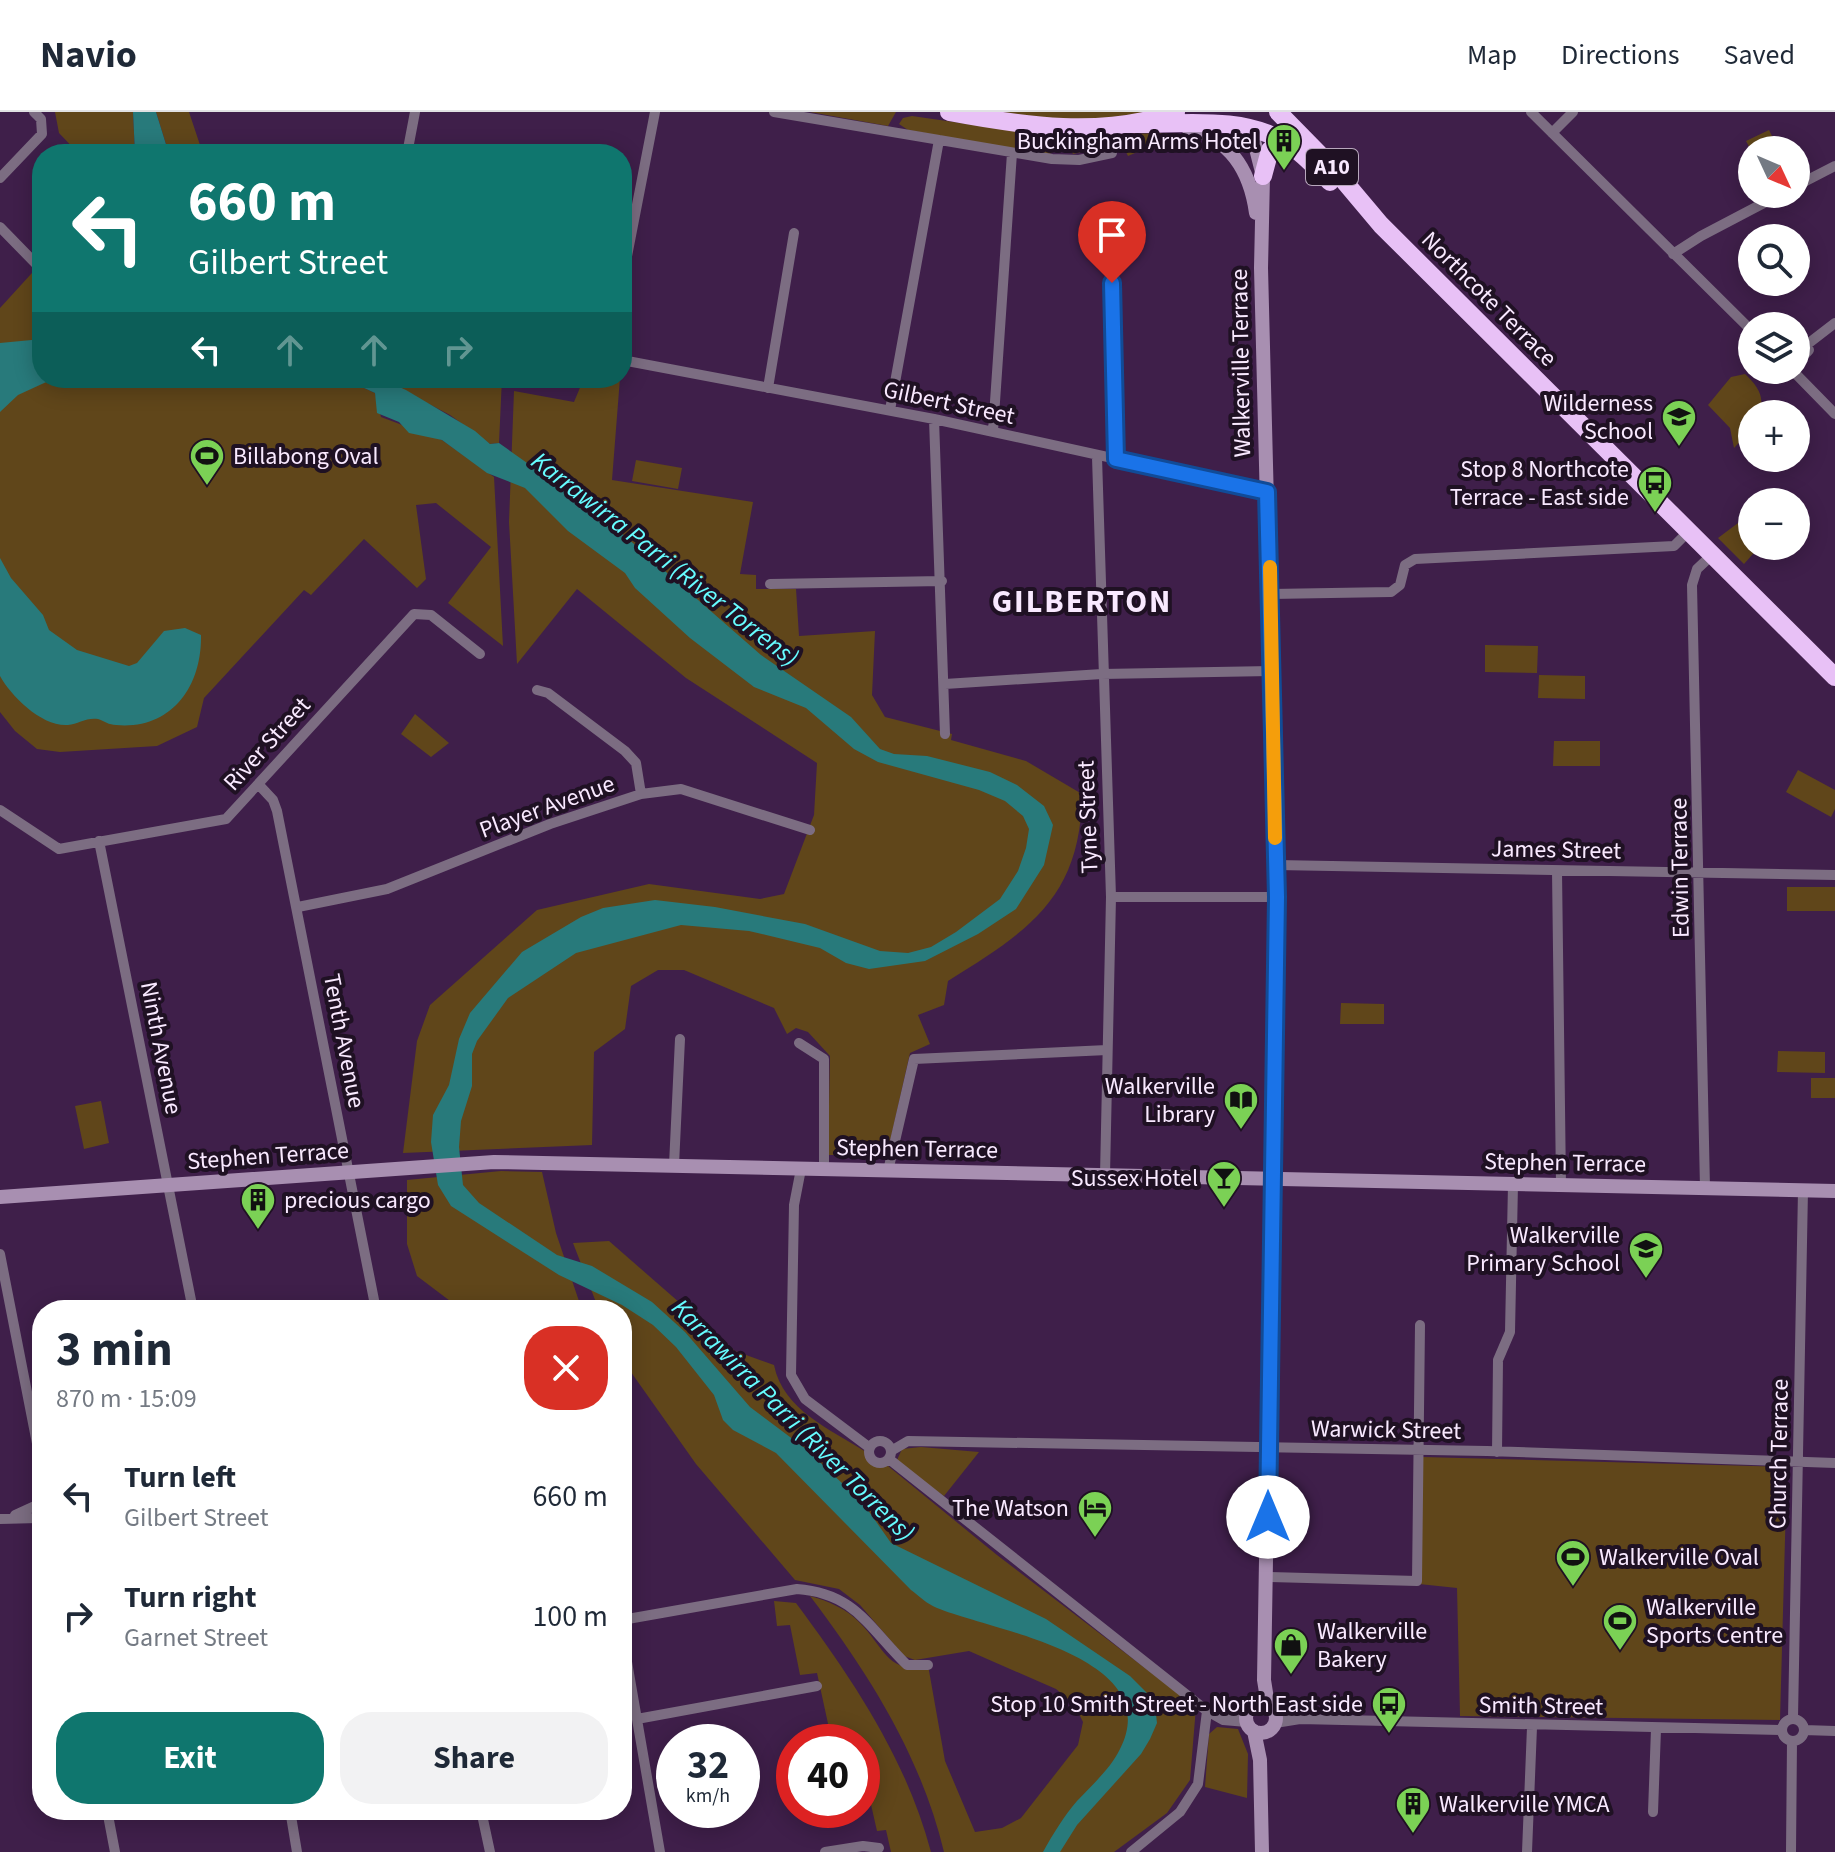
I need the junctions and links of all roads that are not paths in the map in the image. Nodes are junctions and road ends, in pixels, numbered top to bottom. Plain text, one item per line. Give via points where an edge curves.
1 (34, 112) edge
2 (415, 112) edge
3 (655, 112) edge
4 (774, 112) edge
5 (949, 112) edge
6 (1278, 112) edge
7 (1531, 112) edge
8 (1573, 112) edge
9 (1177, 118) edge
10 (1249, 118) edge
11 (1552, 133) junction
12 (939, 140) junction
13 (35, 144) edge
14 (409, 144) edge
15 (1289, 144) junction
16 (32, 147) edge
17 (1012, 153) junction
18 (1112, 153) dead end
19 (1835, 166) edge
20 (1263, 176) junction
21 (0, 178) edge
22 (1810, 179) edge
23 (1754, 208) edge
24 (1381, 225) junction
25 (0, 227) edge
26 (632, 230) edge
27 (794, 233) dead end
28 (1261, 245) junction
29 (1112, 253) dead end
30 (1673, 254) junction
31 (32, 260) edge
32 (1738, 317) edge
33 (1830, 327) edge
34 (1810, 342) edge
35 (1810, 349) edge
36 (632, 362) edge
37 (1806, 384) edge
38 (768, 388) junction
39 (890, 410) junction
40 (1835, 414) edge
41 (934, 419) junction
42 (993, 431) junction
43 (1097, 457) junction
44 (1116, 459) junction
45 (1267, 492) junction
46 (1689, 531) junction
47 (1713, 554) junction
48 (942, 581) junction
49 (770, 584) dead end
50 (1271, 594) junction
51 (480, 654) dead end
52 (1271, 671) junction
53 (1102, 674) junction
54 (1835, 677) edge
55 (945, 684) junction
56 (537, 690) dead end
57 (945, 734) dead end
58 (259, 785) junction
59 (641, 794) junction
60 (0, 810) edge
61 (810, 830) dead end
62 (99, 841) junction
63 (1276, 865) junction
64 (1557, 871) junction
65 (1701, 872) junction
66 (1835, 875) edge
67 (1111, 897) junction
68 (1277, 897) junction
69 (298, 907) junction
70 (680, 1039) dead end
71 (799, 1043) dead end
72 (1107, 1050) junction
73 (674, 1165) junction
74 (801, 1169) junction
75 (824, 1169) junction
76 (888, 1171) junction
77 (349, 1173) junction
78 (1105, 1175) junction
79 (1271, 1179) junction
80 (168, 1184) junction
81 (1513, 1184) junction
82 (1561, 1185) junction
83 (1705, 1188) junction
84 (1803, 1190) junction
85 (1835, 1191) edge
86 (0, 1197) edge
87 (0, 1254) edge
88 (191, 1300) edge
89 (374, 1300) edge
90 (1420, 1325) dead end
91 (32, 1418) edge
92 (870, 1448) junction
93 (1267, 1449) junction
94 (1420, 1452) junction
95 (1497, 1452) junction
96 (890, 1455) junction
97 (1799, 1462) junction
98 (1835, 1463) edge
99 (32, 1506) edge
100 (13, 1516) junction
101 (0, 1519) edge
102 (32, 1519) edge
103 (1266, 1577) junction
104 (632, 1618) edge
105 (928, 1665) dead end
106 (817, 1686) dead end
107 (632, 1690) edge
108 (1207, 1711) junction
109 (1261, 1718) junction
110 (1793, 1718) junction
111 (637, 1719) junction
112 (1532, 1727) junction
113 (1656, 1729) junction
114 (1781, 1730) junction
115 (1804, 1730) junction
116 (1835, 1731) edge
117 (1792, 1741) junction
118 (1653, 1812) dead end
119 (109, 1820) edge
120 (292, 1820) edge
121 (483, 1820) edge
122 (879, 1848) dead end
123 (115, 1852) edge
124 (297, 1852) edge
125 (490, 1852) edge
126 (660, 1852) edge
127 (825, 1852) edge
128 (1131, 1852) edge
129 (1262, 1852) edge
130 (1527, 1852) edge
131 (1791, 1852) edge

1 - 13 street via 43,125
2 - 14 street
3 - 26 street
4 - 12 street
5 - 9 highway, Northcote Terrace via 1044,126
6 - 24 highway, Northcote Terrace / A10
7 - 11 street
8 - 11 street
9 - 10 highway, Northcote Terrace
9 - 28 street, Walkerville Terrace via 1213,137 1242,165 1253,191
10 - 15 highway, Northcote Terrace / A10
10 - 20 street, Walkerville Terrace
11 - 30 street
12 - 17 street
12 - 39 street
15 - 20 highway via 1269,151
15 - 24 highway, Northcote Terrace / A10
16 - 21 street
17 - 18 street via 1079,160
17 - 42 street
19 - 22 street
20 - 28 street, Walkerville Terrace
23 - 30 street
24 - 46 highway, Northcote Terrace / A10
25 - 31 street
27 - 38 street
28 - 45 street, Walkerville Terrace
29 - 44 street
30 - 32 street
33 - 34 street
33 - 35 street
36 - 38 street, Gilbert Street
37 - 40 street
38 - 39 street, Gilbert Street
39 - 41 street, Gilbert Street
41 - 42 street, Gilbert Street
41 - 48 street
42 - 43 street, Gilbert Street
43 - 44 street, Gilbert Street
43 - 53 street, Tyne Street
44 - 45 street, Gilbert Street
45 - 50 street, Walkerville Terrace
46 - 47 highway, Northcote Terrace / A10
46 - 50 street via 1674,546 1415,559 1405,565 1400,585 1391,592
47 - 54 highway, Northcote Terrace / A10
47 - 65 street, Edwin Terrace via 1697,569 1692,585
48 - 49 street
48 - 55 street
50 - 52 street, Walkerville Terrace
51 - 58 street, River Street via 427,612 414,614
52 - 53 street
52 - 63 street, Walkerville Terrace
53 - 55 street
53 - 67 street, Tyne Street
55 - 57 street
56 - 59 street via 625,751 636,763
58 - 62 street, River Street via 226,819
58 - 69 street, Tenth Avenue via 275,803
59 - 61 street, Player Avenue via 681,789
59 - 69 street, Player Avenue via 387,889
60 - 62 street, River Street via 55,848
62 - 80 street, Ninth Avenue
63 - 64 street, James Street
63 - 68 street, Walkerville Terrace
64 - 65 street, James Street
64 - 82 street
65 - 66 street, James Street
65 - 83 street, Edwin Terrace
67 - 68 street
67 - 72 street, Tyne Street
68 - 79 street, Walkerville Terrace
69 - 77 street, Tenth Avenue
70 - 73 street
71 - 75 street via 824,1059
72 - 76 street via 914,1059
72 - 78 street, Tyne Street
73 - 74 street, Stephen Terrace
73 - 77 street, Stephen Terrace via 585,1161
74 - 75 street, Stephen Terrace
74 - 92 street via 794,1205 791,1375 805,1399
75 - 76 street, Stephen Terrace
76 - 78 street, Stephen Terrace
77 - 80 street, Stephen Terrace
77 - 89 street, Tenth Avenue
78 - 79 street, Stephen Terrace
79 - 81 street, Stephen Terrace
79 - 93 street, Walkerville Terrace
80 - 86 street, Stephen Terrace
80 - 88 street, Ninth Avenue
81 - 82 street, Stephen Terrace
81 - 95 street via 1510,1332 1498,1360
82 - 83 street, Stephen Terrace
83 - 84 street, Stephen Terrace
84 - 85 street, Stephen Terrace
84 - 97 street, Church Terrace
87 - 91 street
90 - 94 street
92 - 96 street via 883,1442
92 - 96 street via 874,1461 882,1463
93 - 94 street, Warwick Street
93 - 96 street, Warwick Street via 908,1441
93 - 103 street, Walkerville Terrace
94 - 95 street, Warwick Street
94 - 103 street via 1417,1581
95 - 97 street, Warwick Street
96 - 108 street
97 - 98 street, Warwick Street
97 - 110 street, Church Terrace
99 - 100 street
100 - 101 street
100 - 102 street
103 - 109 street, Walkerville Terrace
104 - 105 street via 797,1589 820,1591 854,1609 907,1665
106 - 111 street
107 - 111 street
108 - 109 street, Smith Street via 1223,1720
108 - 128 street via 1198,1784 1180,1812
109 - 112 street, Smith Street
109 - 129 street, Walkerville Terrace
110 - 114 street
110 - 115 street
111 - 126 street
112 - 113 street, Smith Street
112 - 130 street
113 - 114 street, Smith Street
113 - 118 street
114 - 117 street
115 - 116 street
115 - 117 street
117 - 131 street
119 - 123 street
120 - 124 street
121 - 125 street
122 - 127 street

